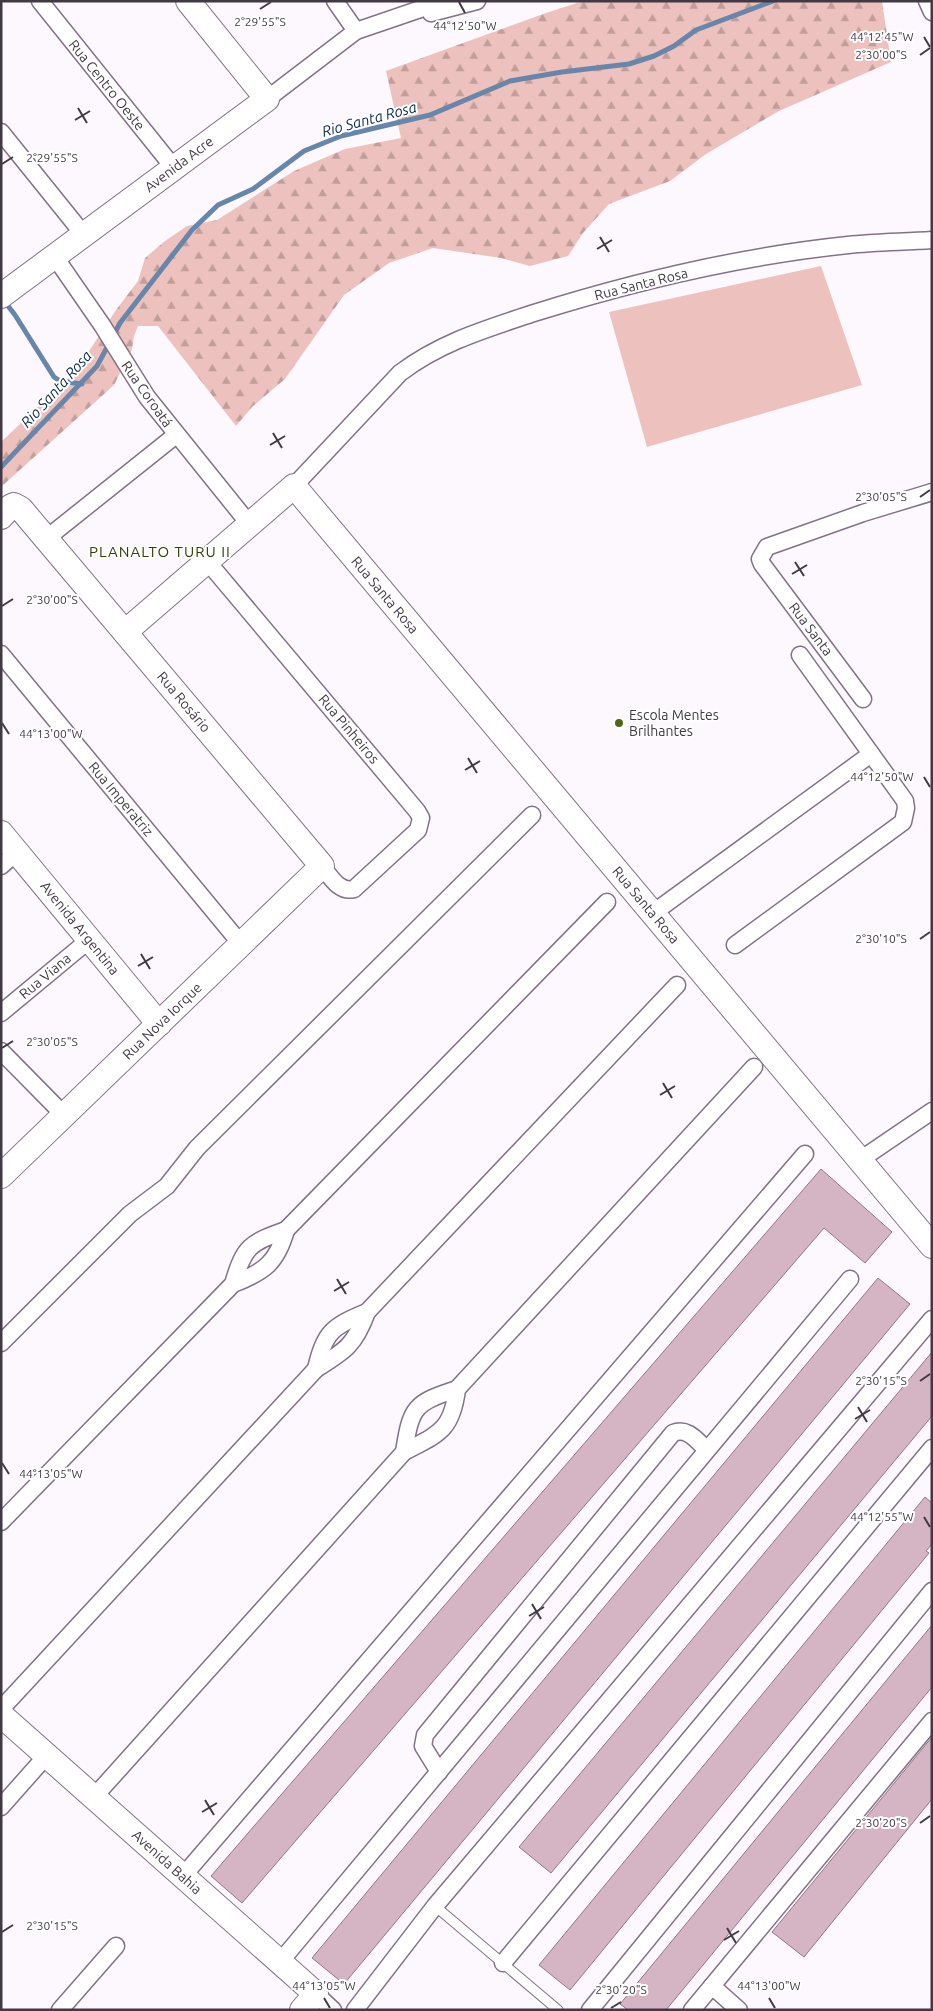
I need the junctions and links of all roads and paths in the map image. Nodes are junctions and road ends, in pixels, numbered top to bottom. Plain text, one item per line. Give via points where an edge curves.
1 (40, 1) edge
2 (188, 1) edge
3 (335, 1) edge
4 (444, 1) edge
5 (477, 1) edge
6 (927, 1) edge
7 (932, 12) edge
8 (356, 31) junction
9 (267, 99) junction
10 (1, 132) edge
11 (174, 168) junction
12 (84, 235) junction
13 (932, 240) edge
14 (55, 257) junction
15 (5, 294) edge
16 (176, 435) junction
17 (294, 486) junction
18 (932, 492) edge
19 (11, 513) edge
20 (250, 525) junction
21 (46, 538) junction
22 (207, 561) junction
23 (125, 632) junction
24 (1, 654) edge
25 (800, 655) dead end
26 (863, 699) dead end
27 (871, 754) junction
28 (532, 816) dead end
29 (1, 833) edge
30 (9, 859) edge
31 (322, 866) junction
32 (348, 891) joint
33 (607, 902) dead end
34 (653, 913) junction
35 (89, 940) junction
36 (241, 944) junction
37 (735, 945) dead end
38 (677, 984) dead end
39 (1, 1013) edge
40 (159, 1024) junction
41 (1, 1051) edge
42 (754, 1067) dead end
43 (932, 1111) edge
44 (64, 1115) junction
45 (804, 1154) dead end
46 (860, 1160) junction
47 (1, 1176) edge
48 (286, 1230) junction
49 (932, 1246) edge
50 (850, 1278) dead end
51 (233, 1284) junction
52 (367, 1312) junction
53 (932, 1319) edge
54 (1, 1343) edge
55 (316, 1369) junction
56 (457, 1389) junction
57 (932, 1448) edge
58 (707, 1450) junction
59 (404, 1452) junction
60 (1, 1522) edge
61 (932, 1591) edge
62 (4, 1709) edge
63 (932, 1721) edge
64 (47, 1755) junction
65 (438, 1772) junction
66 (98, 1792) junction
67 (1, 1806) edge
68 (187, 1871) junction
69 (435, 1906) junction
70 (116, 1946) dead end
71 (284, 1957) junction
72 (503, 1963) junction
73 (712, 1986) junction
74 (309, 2002) edge
75 (60, 2010) edge
76 (333, 2010) edge
77 (355, 2010) edge
78 (558, 2010) edge
79 (590, 2010) edge
80 (692, 2010) edge
81 (739, 2010) edge

1 - 11 street, Rua Centro Oeste
2 - 9 street
3 - 8 street
4 - 8 street, Avenida Acre
5 - 8 street, Avenida Acre
6 - 7 street
8 - 9 street, Avenida Acre
9 - 11 street, Avenida Acre
10 - 12 street
11 - 12 street, Avenida Acre
12 - 14 street, Avenida Acre
13 - 17 street, Rua Santa Rosa via 848,245 735,262 579,299 476,332 444,345 400,373
14 - 15 street, Avenida Acre
14 - 16 street, Rua Coroatá via 147,397
16 - 20 street, Rua Coroatá
16 - 21 street
17 - 20 street
17 - 34 street, Rua Santa Rosa
18 - 26 street, Rua Santa via 767,547 760,559
19 - 21 street, Rua Rosário
20 - 22 street
21 - 23 street, Rua Rosário
22 - 23 street
22 - 32 street, Rua Pinheiros via 421,818 418,830
23 - 31 street, Rua Rosário
24 - 36 street, Rua Imperatriz
25 - 27 street
27 - 34 street
27 - 37 street via 905,801 904,822
28 - 54 street via 197,1148 167,1186 130,1214
29 - 30 street, Avenida Argentina
30 - 35 street, Avenida Argentina
31 - 32 street, Rua Rosário via 342,890
31 - 36 street, Rua Nova Iorque
33 - 48 street
34 - 46 street, Rua Santa Rosa
35 - 39 street, Rua Viana
35 - 40 street, Avenida Argentina
36 - 40 street, Rua Nova Iorque
38 - 52 street
40 - 44 street, Rua Nova Iorque
41 - 44 street
42 - 56 street
43 - 46 street
44 - 47 street, Rua Nova Iorque
45 - 68 street
46 - 49 street, Rua Santa Rosa
48 - 51 street via 278,1254 269,1264
48 - 51 street via 255,1243 244,1253
50 - 58 street
51 - 60 street
52 - 55 street via 352,1344
52 - 55 street via 336,1327 325,1339
53 - 69 street
55 - 62 street
56 - 59 street via 449,1421 439,1433
56 - 59 street via 423,1402 414,1411 408,1424
57 - 72 street
58 - 65 street
58 - 65 street via 688,1432 672,1433 425,1735 423,1746
59 - 66 street
61 - 79 street
62 - 64 street, Avenida Bahia
63 - 73 street
64 - 66 street, Avenida Bahia
64 - 67 street
65 - 71 street
66 - 68 street, Avenida Bahia
68 - 71 street, Avenida Bahia
69 - 72 lane
69 - 77 street
70 - 75 street
71 - 74 street, Avenida Bahia
72 - 78 lane
73 - 80 street
73 - 81 street
74 - 76 street, Avenida Bahia

